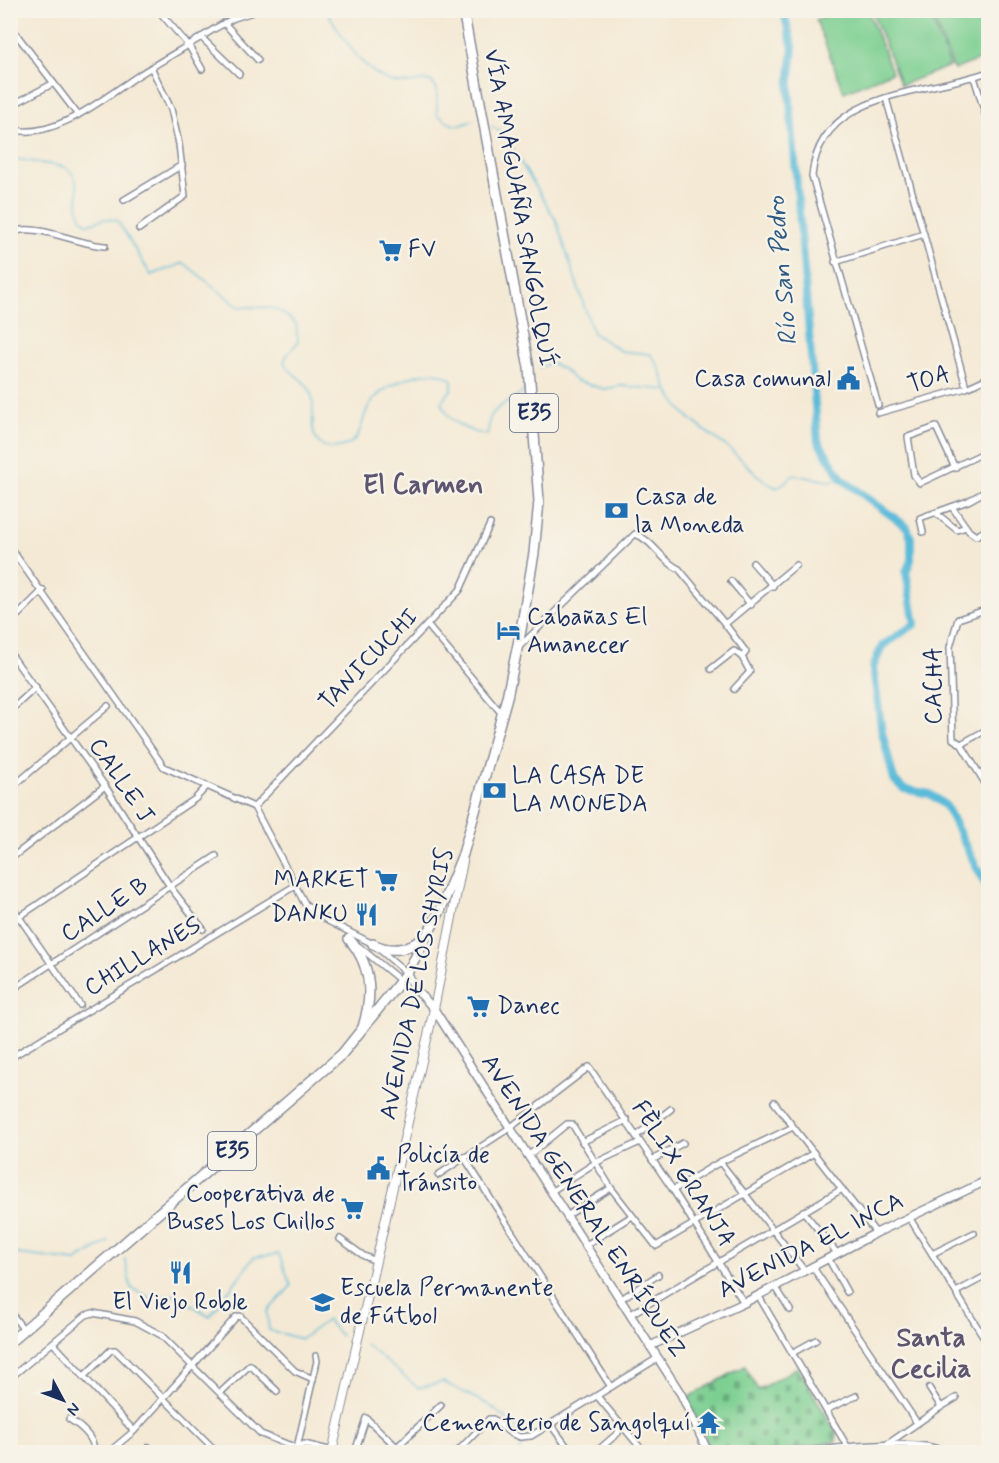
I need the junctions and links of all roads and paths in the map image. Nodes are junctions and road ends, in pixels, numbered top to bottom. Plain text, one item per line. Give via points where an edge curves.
1 (158, 10) edge
2 (259, 10) edge
3 (463, 10) edge
4 (224, 23) junction
5 (10, 26) edge
6 (201, 37) junction
7 (189, 46) junction
8 (258, 60) dead end
9 (152, 69) junction
10 (202, 69) dead end
11 (988, 72) edge
12 (239, 74) dead end
13 (974, 77) junction
14 (52, 84) junction
15 (886, 98) junction
16 (14, 104) dead end
17 (78, 115) junction
18 (988, 123) edge
19 (10, 129) edge
20 (182, 165) junction
21 (124, 200) dead end
22 (140, 229) dead end
23 (10, 233) edge
24 (924, 234) junction
25 (105, 246) dead end
26 (835, 262) junction
27 (988, 378) edge
28 (965, 383) dead end
29 (878, 405) dead end
30 (878, 413) dead end
31 (988, 452) edge
32 (981, 455) junction
33 (988, 467) edge
34 (955, 468) junction
35 (988, 490) edge
36 (952, 507) junction
37 (936, 513) junction
38 (490, 524) dead end
39 (966, 527) junction
40 (988, 529) edge
41 (923, 532) dead end
42 (10, 547) edge
43 (753, 563) dead end
44 (796, 565) dead end
45 (731, 581) dead end
46 (773, 586) junction
47 (43, 590) junction
48 (751, 605) junction
49 (986, 611) edge
50 (10, 623) edge
51 (726, 624) junction
52 (428, 626) junction
53 (516, 649) junction
54 (10, 653) edge
55 (742, 657) junction
56 (711, 669) dead end
57 (36, 687) junction
58 (734, 690) dead end
59 (108, 706) dead end
60 (10, 711) edge
61 (502, 714) junction
62 (988, 729) edge
63 (70, 737) junction
64 (961, 744) junction
65 (105, 786) junction
66 (207, 786) junction
67 (988, 788) edge
68 (10, 789) edge
69 (254, 807) junction
70 (137, 837) junction
71 (467, 839) junction
72 (216, 856) dead end
73 (10, 859) edge
74 (293, 887) junction
75 (171, 888) junction
76 (10, 904) edge
77 (20, 917) junction
78 (10, 923) edge
79 (336, 925) junction
80 (203, 929) dead end
81 (428, 936) junction
82 (349, 939) junction
83 (373, 944) junction
84 (52, 966) junction
85 (404, 977) junction
86 (10, 991) edge
87 (80, 1005) dead end
88 (434, 1009) junction
89 (361, 1033) junction
90 (10, 1058) edge
91 (774, 1102) dead end
92 (671, 1109) dead end
93 (627, 1120) junction
94 (511, 1127) junction
95 (793, 1127) junction
96 (636, 1136) junction
97 (640, 1142) junction
98 (582, 1143) junction
99 (683, 1143) dead end
100 (814, 1153) junction
101 (529, 1155) junction
102 (464, 1157) junction
103 (652, 1160) junction
104 (720, 1162) junction
105 (595, 1163) junction
106 (438, 1175) dead end
107 (988, 1180) edge
108 (611, 1188) junction
109 (842, 1189) junction
110 (673, 1190) junction
111 (552, 1191) junction
112 (744, 1195) junction
113 (803, 1211) junction
114 (567, 1215) junction
115 (632, 1216) junction
116 (909, 1217) junction
117 (694, 1223) junction
118 (771, 1230) junction
119 (876, 1233) junction
120 (974, 1233) dead end
121 (340, 1239) dead end
122 (586, 1245) junction
123 (837, 1253) junction
124 (932, 1254) junction
125 (828, 1258) junction
126 (376, 1261) junction
127 (719, 1263) junction
128 (812, 1266) junction
129 (804, 1270) junction
130 (658, 1275) dead end
131 (988, 1275) edge
132 (775, 1286) junction
133 (847, 1292) dead end
134 (956, 1292) junction
135 (758, 1295) junction
136 (621, 1299) junction
137 (744, 1303) junction
138 (789, 1310) dead end
139 (10, 1312) edge
140 (631, 1314) junction
141 (24, 1330) junction
142 (816, 1340) dead end
143 (10, 1342) edge
144 (53, 1343) junction
145 (988, 1344) edge
146 (650, 1346) junction
147 (792, 1353) junction
148 (316, 1356) dead end
149 (658, 1358) junction
150 (191, 1364) junction
151 (83, 1377) junction
152 (10, 1378) edge
153 (313, 1379) junction
154 (611, 1387) junction
155 (929, 1388) dead end
156 (277, 1391) dead end
157 (220, 1393) junction
158 (597, 1396) junction
159 (856, 1396) dead end
160 (160, 1398) junction
161 (956, 1398) dead end
162 (441, 1405) dead end
163 (941, 1407) junction
164 (826, 1410) junction
165 (69, 1419) dead end
166 (917, 1423) junction
167 (620, 1424) junction
168 (550, 1425) junction
169 (134, 1431) junction
170 (847, 1446) junction
171 (885, 1446) junction
172 (149, 1447) dead end
173 (397, 1447) junction
174 (297, 1450) edge
175 (461, 1451) edge
176 (94, 1452) edge
177 (110, 1452) edge
178 (155, 1452) edge
179 (217, 1452) edge
180 (307, 1452) edge
181 (332, 1452) edge
182 (355, 1452) edge
183 (402, 1452) edge
184 (571, 1452) edge
185 (596, 1452) edge
186 (644, 1452) edge
187 (708, 1452) edge
188 (802, 1452) edge
189 (944, 1452) edge

1 - 7 street
2 - 4 street
3 - 53 highway, VÍA AMAGUAÑA SANGOLQUÍ / E35 via 533,396 539,501 531,577
4 - 6 street
4 - 8 street
5 - 14 street
6 - 7 street
6 - 12 street
7 - 9 street
7 - 10 street
9 - 17 street
9 - 20 street via 171,109
11 - 13 street
13 - 15 street
13 - 18 street
14 - 16 street
14 - 17 street
15 - 24 street
15 - 26 street via 843,116 825,133 813,160 812,176
17 - 19 street via 37,131
20 - 21 street
20 - 22 street via 185,196
23 - 25 street via 25,228
24 - 26 street
24 - 28 street
26 - 29 street
27 - 30 street, TOA
31 - 32 street
32 - 33 street
32 - 34 street
34 - 34 street via 936,427 908,437 917,482
35 - 36 street
36 - 37 street
36 - 39 street
37 - 39 street via 957,530
37 - 41 street via 920,519
38 - 52 street, TANICUCHI via 460,590
39 - 40 street via 976,536
42 - 47 street
43 - 46 street
44 - 46 street
45 - 48 street
46 - 48 street
47 - 50 street
47 - 66 street via 160,763
48 - 51 street
49 - 64 street, CACHA via 963,616 952,632 953,739
51 - 53 street via 679,569 635,534
51 - 55 street via 746,652
52 - 61 street
52 - 69 street, TANICUCHI
53 - 61 highway, VÍA AMAGUAÑA SANGOLQUÍ / E35
54 - 57 street, CALLE J
55 - 56 street via 734,651
55 - 58 street via 750,672
57 - 60 street
57 - 63 street, CALLE J
59 - 63 street
61 - 71 highway, VÍA AMAGUAÑA SANGOLQUÍ / E35
62 - 64 street, CACHA
63 - 65 street, CALLE J
63 - 68 street
64 - 67 street
65 - 70 street, CALLE J
65 - 73 street
66 - 69 street
66 - 70 street via 195,799
69 - 74 street, AVENIDA GENERAL ENRÍQUEZ
70 - 75 street, CALLE J
70 - 77 street
71 - 81 highway, VÍA AMAGUAÑA SANGOLQUÍ / E35
71 - 88 main road, AVENIDA DE LOS SHYRIS
72 - 75 street, CALLE B
74 - 79 street, AVENIDA GENERAL ENRÍQUEZ via 305,904
74 - 90 street, CHILLANES
75 - 80 street, CALLE J
75 - 84 street, CALLE B
76 - 77 street
77 - 78 street
77 - 84 street
79 - 82 street, AVENIDA GENERAL ENRÍQUEZ
79 - 83 street, AVENIDA GENERAL ENRÍQUEZ
81 - 83 highway via 404,950
81 - 85 highway, E35
82 - 85 street, AVENIDA GENERAL ENRÍQUEZ
82 - 89 highway via 362,955 370,984
83 - 85 street, AVENIDA GENERAL ENRÍQUEZ
84 - 86 street, CALLE B
84 - 87 street
85 - 88 street, AVENIDA GENERAL ENRÍQUEZ
85 - 89 highway, E35
88 - 94 street, AVENIDA GENERAL ENRÍQUEZ
88 - 126 main road, AVENIDA DE LOS SHYRIS
89 - 141 highway, E35 via 316,1079
91 - 95 street
92 - 96 street
93 - 94 street, FÈLIX GRANJA via 590,1066
93 - 96 street, FÈLIX GRANJA
93 - 98 street
94 - 101 street, AVENIDA GENERAL ENRÍQUEZ
94 - 102 street
95 - 100 street
95 - 104 street
96 - 97 street, FÈLIX GRANJA
97 - 103 street, FÈLIX GRANJA
97 - 105 street
98 - 101 street via 572,1124 567,1124
98 - 105 street
99 - 103 street
100 - 109 street
100 - 112 street
101 - 111 street, AVENIDA GENERAL ENRÍQUEZ
102 - 106 street
102 - 154 street
103 - 110 street, FÈLIX GRANJA
104 - 110 street
104 - 112 street
105 - 108 street
105 - 111 street
107 - 116 street, AVENIDA EL INCA
108 - 114 street
108 - 115 street
109 - 113 street
109 - 119 street
110 - 117 street, FÈLIX GRANJA
111 - 114 street, AVENIDA GENERAL ENRÍQUEZ
112 - 117 street
112 - 118 street
113 - 118 street
113 - 123 street
114 - 122 street, AVENIDA GENERAL ENRÍQUEZ
115 - 117 street via 651,1244 658,1246
115 - 122 street
116 - 119 street, AVENIDA EL INCA
116 - 124 street
117 - 127 street, FÈLIX GRANJA
118 - 127 street
118 - 129 street
119 - 123 street, AVENIDA EL INCA
120 - 124 street
121 - 126 street
122 - 136 street, AVENIDA GENERAL ENRÍQUEZ
123 - 125 street, AVENIDA EL INCA
124 - 134 street
125 - 128 street, AVENIDA EL INCA
125 - 133 street
126 - 181 main road, AVENIDA DE LOS SHYRIS
127 - 137 street, FÈLIX GRANJA
127 - 140 street
128 - 129 street, AVENIDA EL INCA
128 - 166 street
129 - 132 street, AVENIDA EL INCA
130 - 136 street
131 - 134 street
132 - 135 street, AVENIDA EL INCA
132 - 138 street
134 - 145 street
135 - 137 street, AVENIDA EL INCA
135 - 147 street
136 - 140 street, AVENIDA GENERAL ENRÍQUEZ
137 - 146 street, AVENIDA EL INCA
139 - 141 street
140 - 146 street, AVENIDA GENERAL ENRÍQUEZ
141 - 143 highway, E35
142 - 147 street
144 - 150 street via 86,1315 110,1316 148,1326
144 - 151 street
144 - 152 street
146 - 149 street, AVENIDA GENERAL ENRÍQUEZ
147 - 164 street
148 - 153 street
149 - 154 street
149 - 187 street, AVENIDA GENERAL ENRÍQUEZ via 681,1394
150 - 153 street via 240,1316 295,1371
150 - 157 street
150 - 160 street
151 - 160 street via 113,1349
151 - 169 street
153 - 174 street
154 - 158 street
155 - 163 street
156 - 157 street via 250,1365
157 - 174 street via 261,1434
158 - 167 street
158 - 168 street
159 - 164 street
160 - 169 street
160 - 179 street
161 - 163 street
162 - 173 street
163 - 166 street
164 - 170 street
165 - 176 street via 94,1444
166 - 171 street
167 - 185 street via 618,1433
167 - 186 street
168 - 175 street via 524,1437 491,1419
168 - 184 street
169 - 177 street
170 - 171 street
170 - 188 street
171 - 189 street via 933,1447
172 - 178 street
173 - 182 street via 370,1419 363,1420
173 - 183 street
174 - 180 street
174 - 181 street via 304,1444

